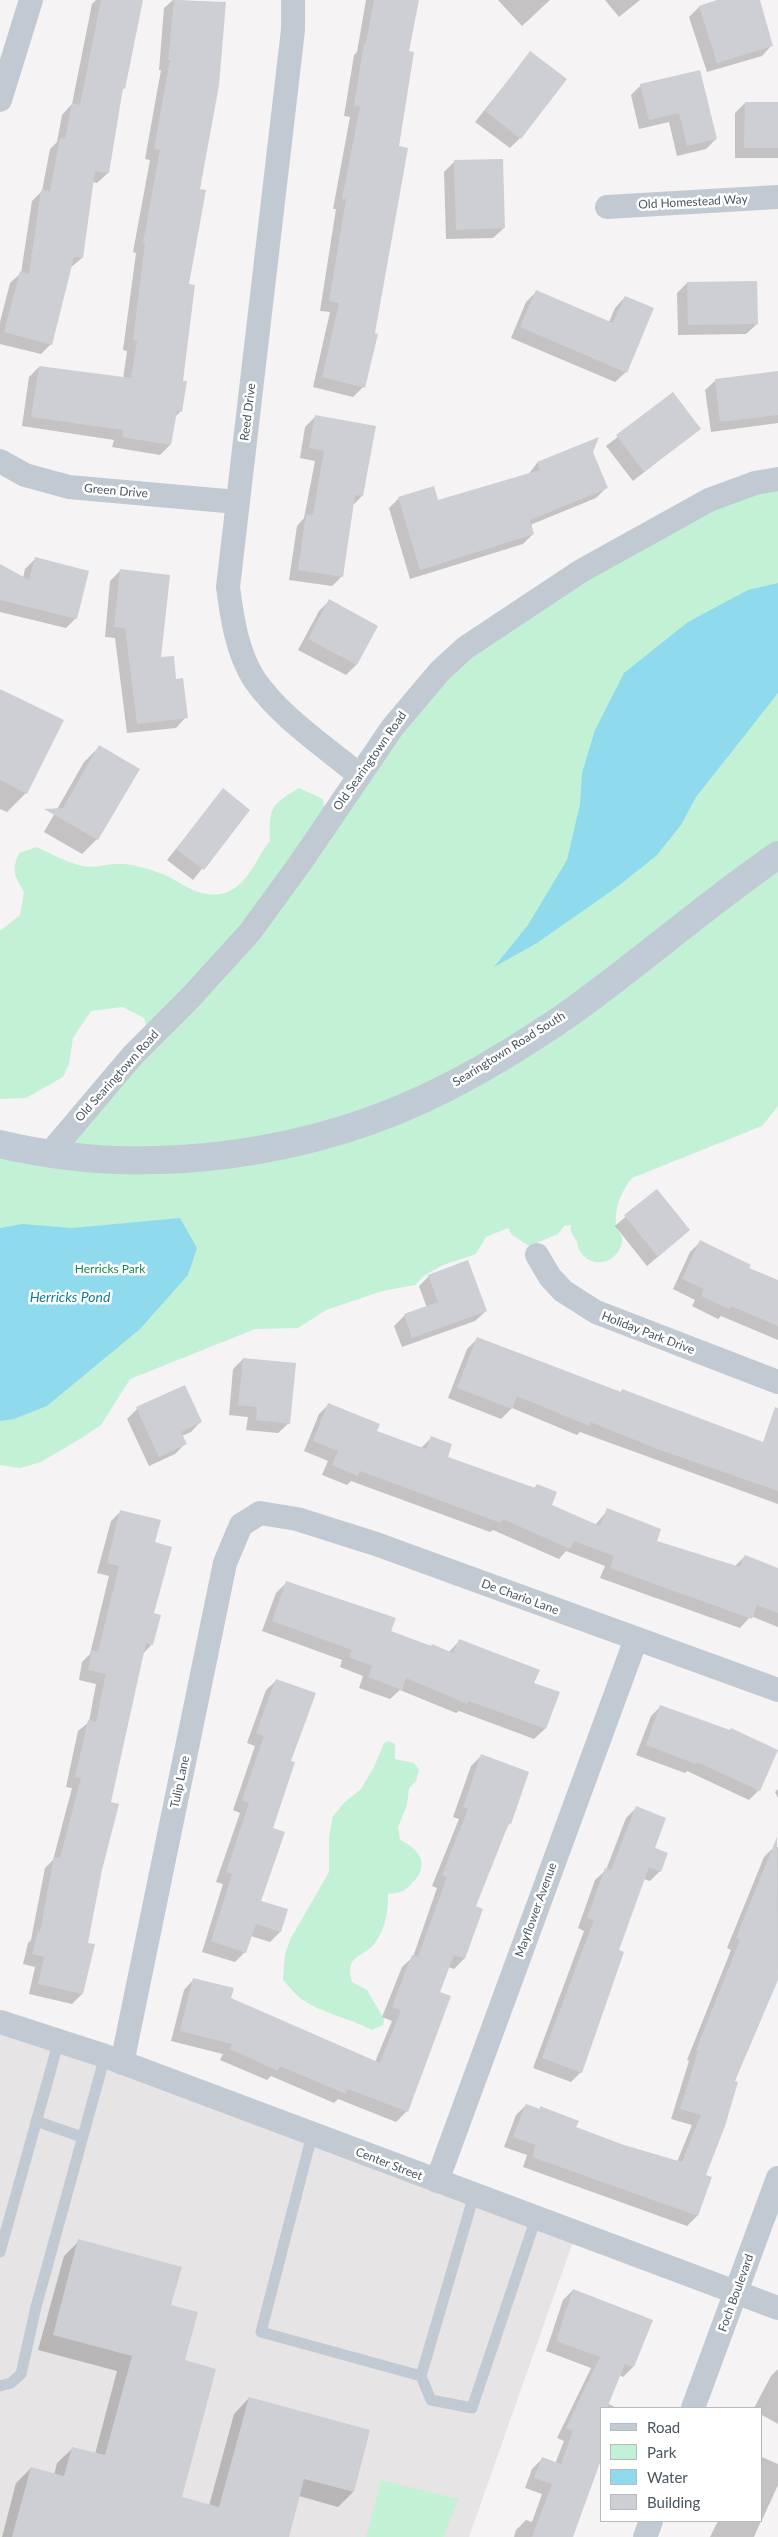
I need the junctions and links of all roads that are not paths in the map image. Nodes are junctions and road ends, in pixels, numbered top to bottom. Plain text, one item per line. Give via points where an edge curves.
1 (31, 0) edge
2 (294, 0) edge
3 (0, 100) edge
4 (778, 197) edge
5 (607, 206) dead end
6 (0, 461) edge
7 (778, 478) edge
8 (237, 502) junction
9 (359, 775) junction
10 (778, 855) edge
11 (0, 1144) edge
12 (50, 1153) junction
13 (537, 1255) dead end
14 (778, 1382) edge
15 (260, 1513) joint
16 (636, 1639) junction
17 (778, 1690) edge
18 (0, 2022) edge
19 (59, 2040) junction
20 (113, 2060) junction
21 (36, 2121) junction
22 (312, 2135) junction
23 (82, 2138) junction
24 (778, 2178) edge
25 (437, 2181) junction
26 (474, 2195) junction
27 (536, 2218) junction
28 (0, 2252) edge
29 (736, 2292) junction
30 (778, 2308) edge
31 (421, 2376) junction
32 (0, 2386) edge
33 (693, 2407) edge
34 (651, 2522) edge
35 (645, 2537) edge

1 - 3 street
2 - 8 street, Reed Drive
4 - 5 street, Old Homestead Way
6 - 8 street, Green Drive via 25,475 69,487
7 - 9 street, Old Searingtown Road via 709,500 581,571 465,648 414,699
8 - 9 street, Reed Drive via 228,587 232,620 243,655 254,678 273,702
9 - 12 street, Old Searingtown Road via 250,932 133,1055
10 - 12 main road, Searingtown Road South via 559,1020 482,1069 380,1116 309,1139 206,1157 113,1160
11 - 12 main road, Searingtown Road South
13 - 14 street, Holiday Park Drive via 563,1291 596,1312
15 - 16 street, De Chario Lane via 297,1519 376,1544
15 - 20 street, Tulip Lane via 241,1525 225,1563
16 - 17 street, De Chario Lane
16 - 25 street, Mayflower Avenue
18 - 19 street, Center Street
19 - 20 street, Center Street
19 - 21 lane
20 - 22 street, Center Street
20 - 23 lane
21 - 23 lane
21 - 28 lane
22 - 25 street, Center Street
22 - 31 lane via 261,2332
23 - 32 lane via 21,2374 11,2383
24 - 29 street, Foch Boulevard
25 - 26 street, Center Street
26 - 27 street, Center Street
26 - 31 lane
27 - 29 street, Center Street
27 - 31 lane via 472,2408 432,2400
29 - 30 street, Center Street
29 - 33 street, Foch Boulevard
34 - 35 street

